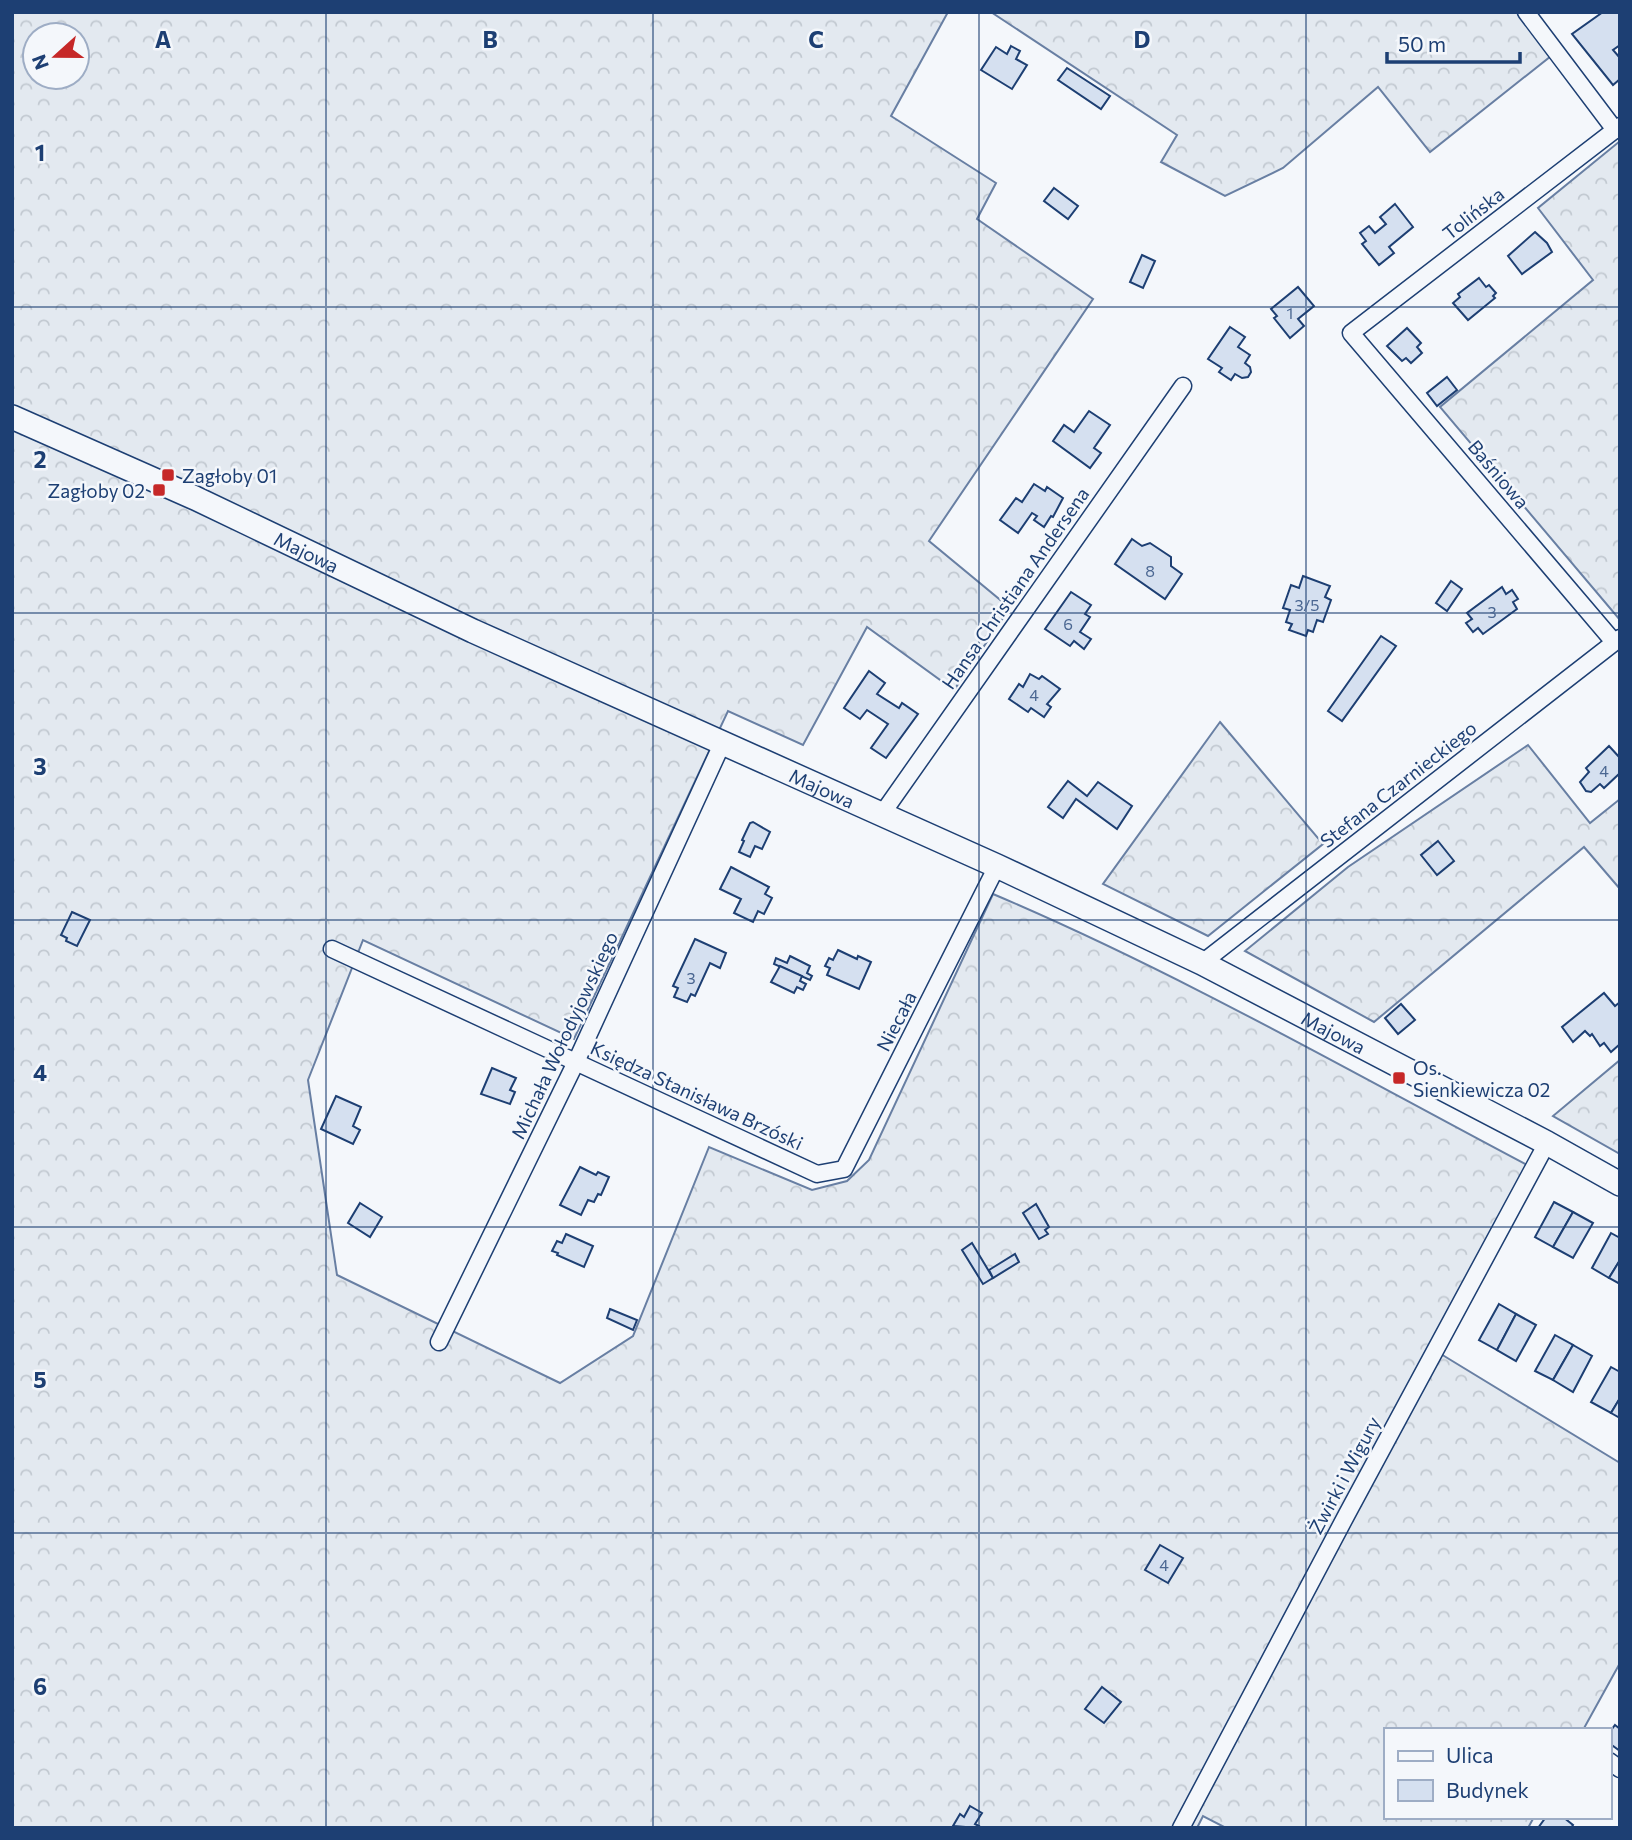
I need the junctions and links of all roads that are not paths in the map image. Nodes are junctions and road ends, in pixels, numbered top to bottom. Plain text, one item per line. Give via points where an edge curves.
1 (1526, 12) edge
2 (1617, 128) edge
3 (1352, 332) joint
4 (1183, 386) dead end
5 (12, 416) edge
6 (1617, 640) edge
7 (722, 744) junction
8 (882, 814) junction
9 (998, 866) junction
10 (332, 949) dead end
11 (1202, 963) junction
12 (576, 1062) junction
13 (1547, 1143) junction
14 (817, 1174) joint
15 (1620, 1184) edge
16 (439, 1342) dead end
17 (1181, 1828) edge

1 - 2 street
2 - 3 street, Tolińska
3 - 6 street, Baśniowa
4 - 8 street, Hansa Christiana Andersena
5 - 7 street, Majowa
6 - 11 street, Stefana Czarnieckiego
7 - 8 street, Majowa
7 - 12 street, Michała Wołodyjowskiego
8 - 9 street, Majowa
9 - 11 street, Majowa
9 - 14 street, Niecała via 845,1169
10 - 12 street, Księdza Stanisława Brzóski
11 - 13 street, Majowa
12 - 14 street, Księdza Stanisława Brzóski
12 - 16 street, Michała Wołodyjowskiego
13 - 15 street, Majowa
13 - 17 street, Żwirki i Wigury

